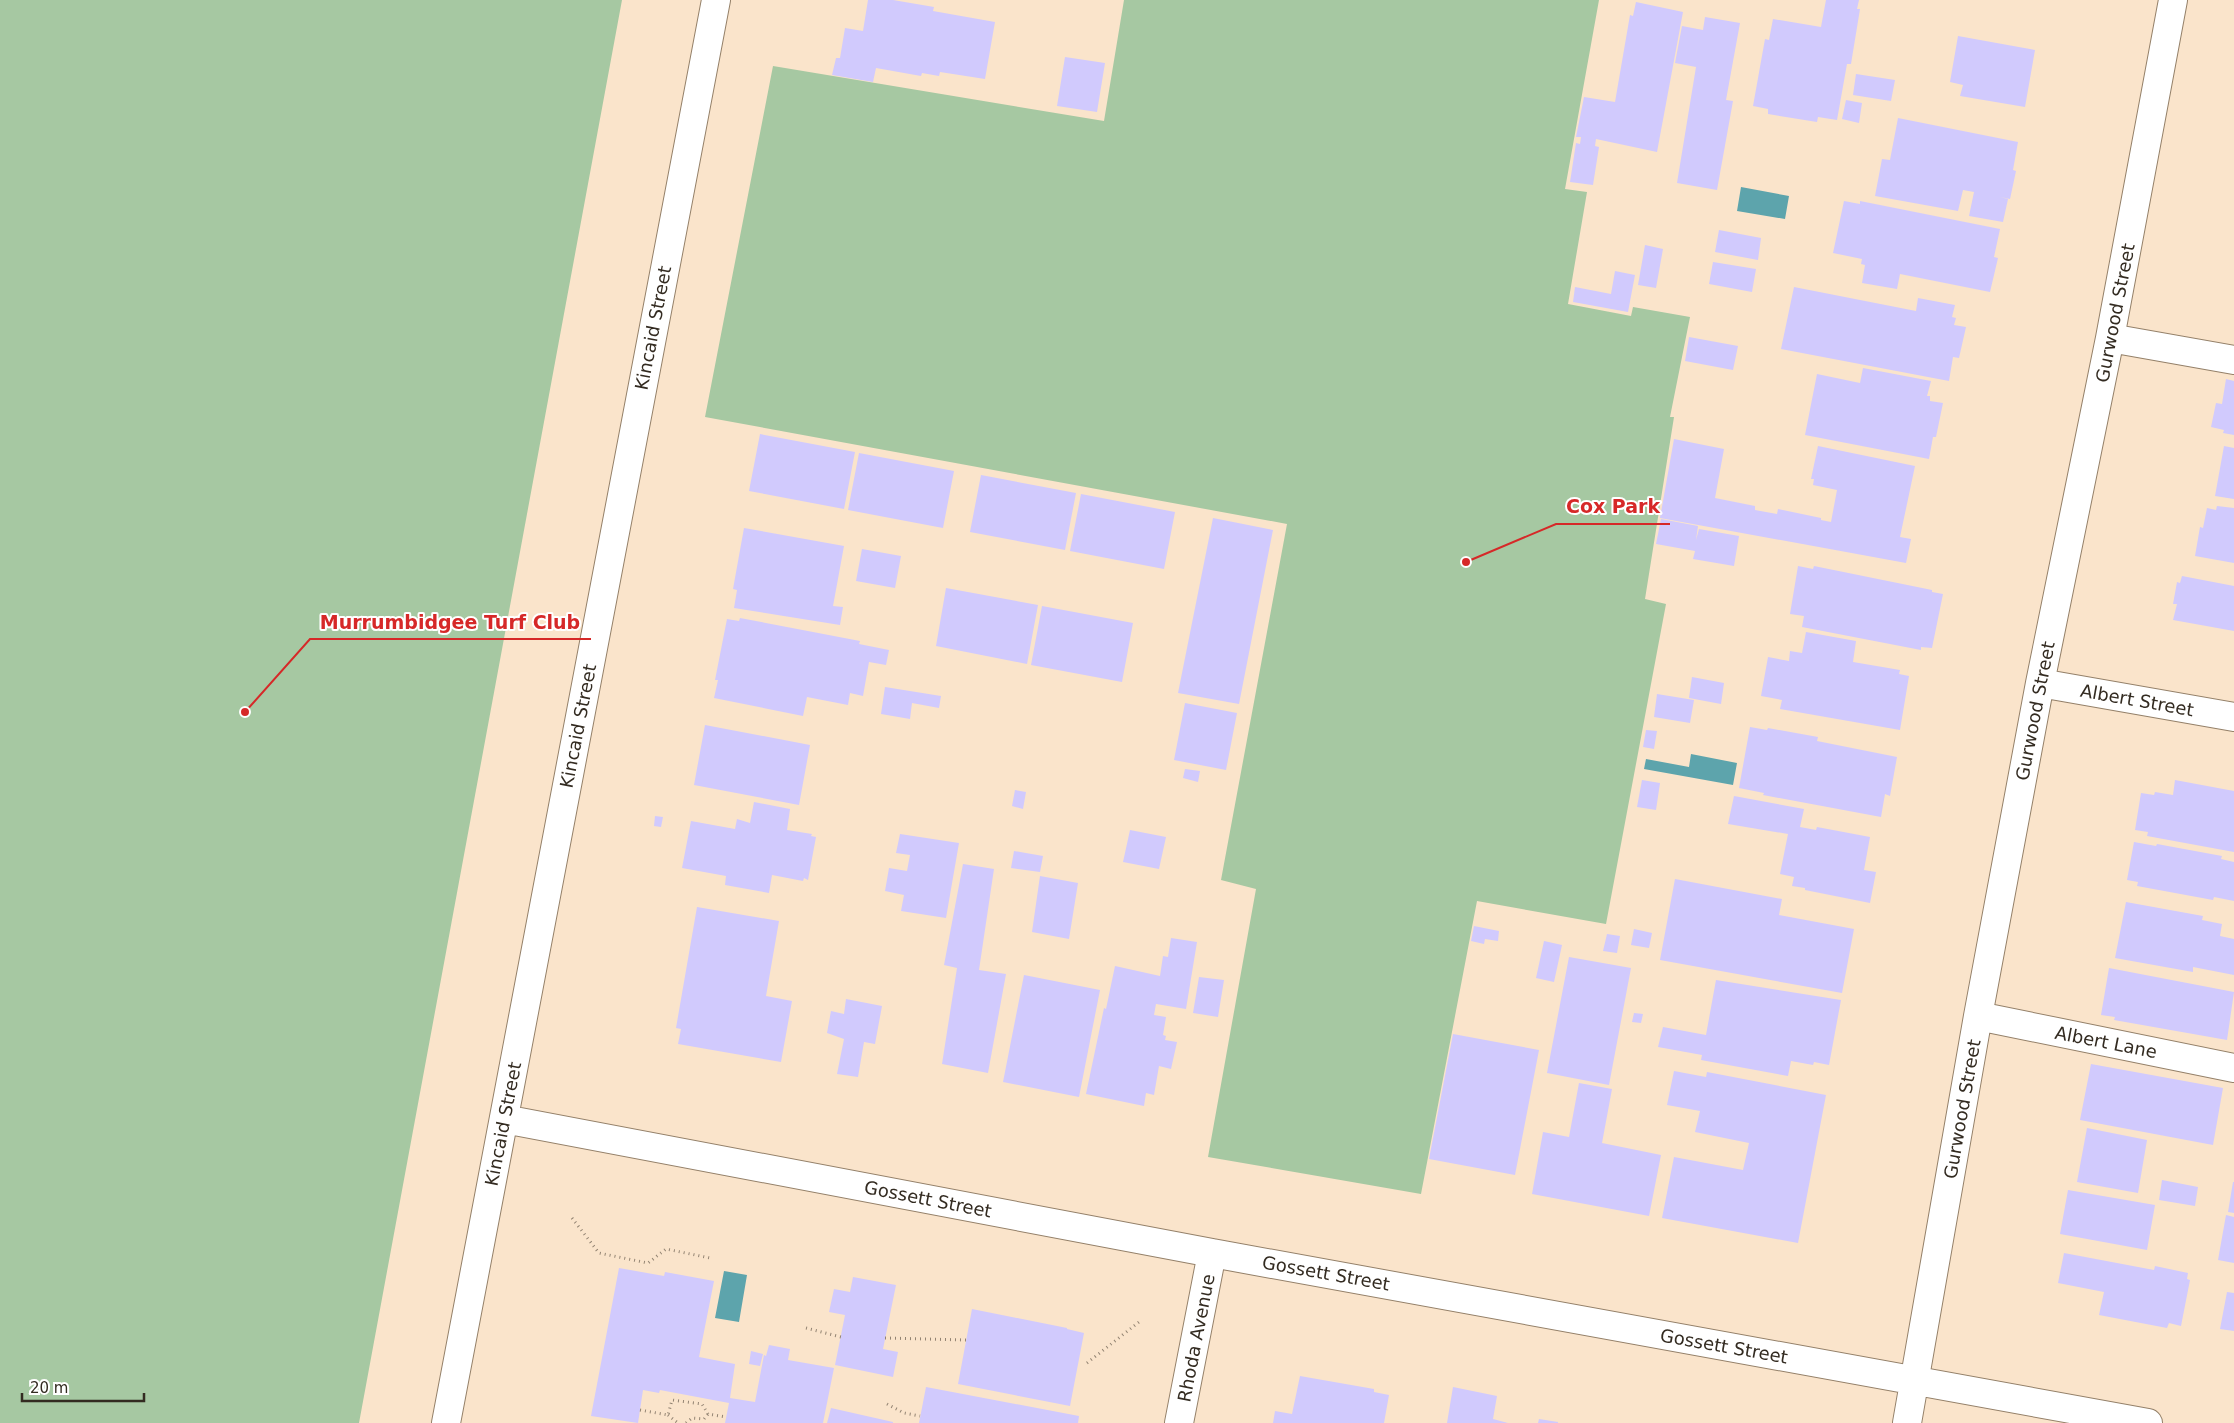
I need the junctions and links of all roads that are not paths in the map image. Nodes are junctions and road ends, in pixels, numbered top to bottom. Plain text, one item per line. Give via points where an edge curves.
1 (716, 0) edge
2 (2174, 0) edge
3 (2110, 338) junction
4 (2234, 360) edge
5 (2040, 683) junction
6 (2234, 718) edge
7 (1978, 1016) junction
8 (2234, 1068) edge
9 (504, 1118) junction
10 (1212, 1252) junction
11 (1914, 1381) junction
12 (446, 1423) edge
13 (1179, 1423) edge
14 (1907, 1423) edge
15 (2148, 1423) edge

1 - 9 street, Kincaid Street
2 - 3 street, Gurwood Street
3 - 4 street
3 - 5 street, Gurwood Street
5 - 6 street, Albert Street
5 - 7 street, Gurwood Street
7 - 8 street, Albert Lane
7 - 11 street, Gurwood Street
9 - 10 street, Gossett Street
9 - 12 street, Kincaid Street
10 - 11 street, Gossett Street
10 - 13 street, Rhoda Avenue
11 - 14 street, Gurwood Street
11 - 15 street, Gossett Street

